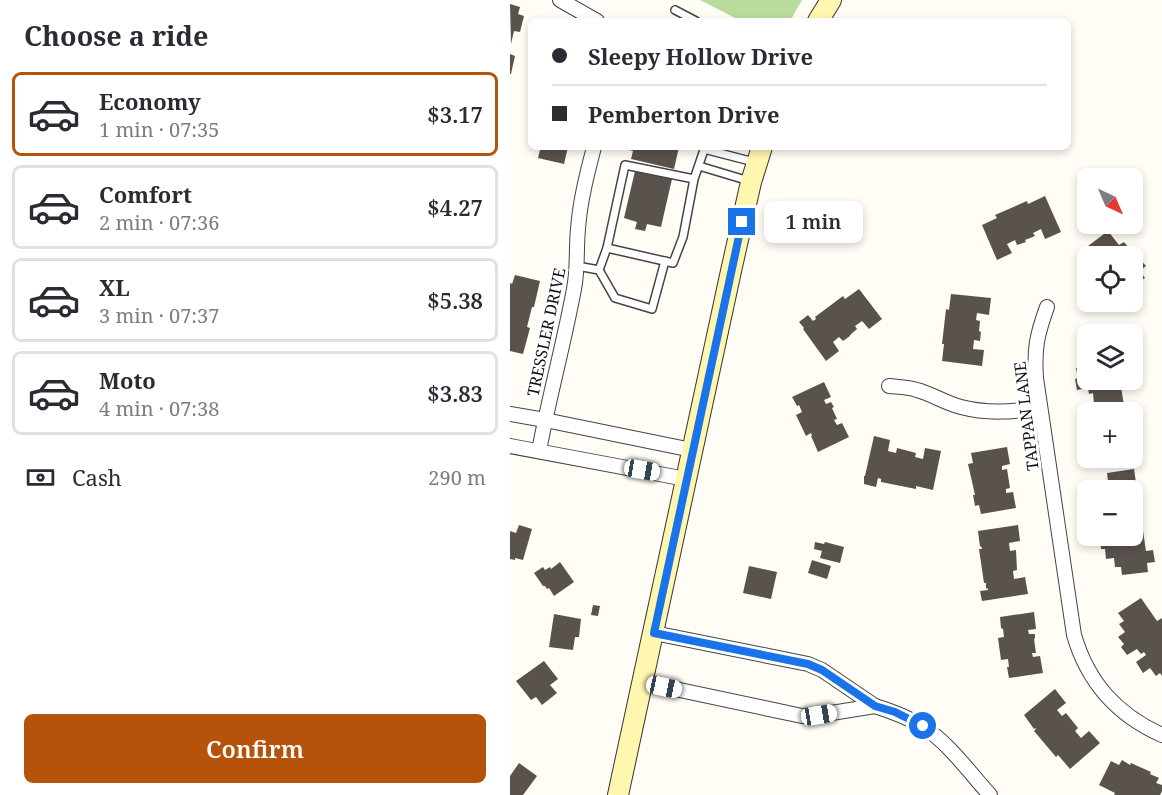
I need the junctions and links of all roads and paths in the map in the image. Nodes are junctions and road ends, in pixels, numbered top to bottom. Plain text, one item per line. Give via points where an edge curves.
1 (560, 0) edge
2 (831, 0) edge
3 (675, 10) dead end
4 (592, 18) edge
5 (690, 18) edge
6 (820, 18) edge
7 (593, 150) edge
8 (704, 150) edge
9 (712, 150) edge
10 (757, 164) edge
11 (699, 166) junction
12 (694, 179) junction
13 (607, 248) junction
14 (665, 261) junction
15 (577, 266) junction
16 (599, 270) junction
17 (1047, 307) dead end
18 (889, 386) dead end
19 (1040, 408) junction
20 (510, 414) edge
21 (545, 420) junction
22 (510, 446) edge
23 (692, 450) junction
24 (539, 451) junction
25 (686, 479) junction
26 (654, 633) junction
27 (642, 682) junction
28 (875, 706) junction
29 (1162, 735) edge
30 (618, 795) edge
31 (990, 795) edge

1 - 4 street
2 - 6 street
3 - 5 lane
7 - 15 street, TRESSLER DRIVE via 582,199
8 - 11 lane
9 - 10 lane
10 - 11 lane
10 - 23 street
11 - 12 lane
12 - 13 lane via 625,165
12 - 14 lane via 683,237 673,263
13 - 14 lane
13 - 16 lane
14 - 16 lane via 652,309 615,298
15 - 16 lane
15 - 21 street, TRESSLER DRIVE
17 - 19 street, TAPPAN LANE via 1036,342
18 - 19 street via 918,390 981,411
19 - 29 street, TAPPAN LANE via 1072,624 1083,660 1112,702
20 - 21 street
21 - 23 street
21 - 24 street, TRESSLER DRIVE
22 - 24 street
23 - 25 street
24 - 25 street
25 - 26 street
26 - 27 street
26 - 28 street via 808,664
27 - 28 street via 794,715
27 - 30 street
28 - 31 street via 902,715 929,731

